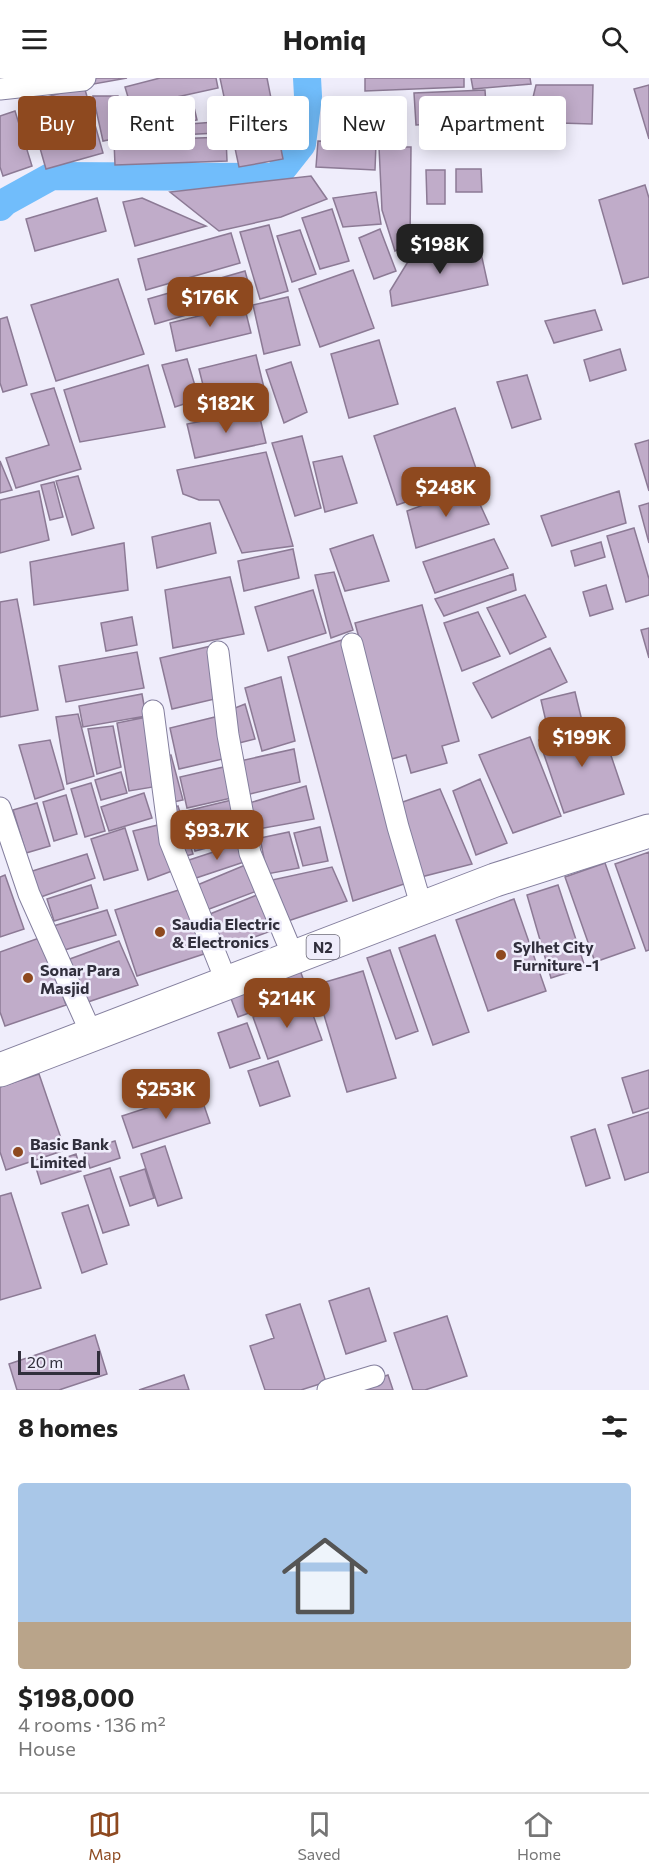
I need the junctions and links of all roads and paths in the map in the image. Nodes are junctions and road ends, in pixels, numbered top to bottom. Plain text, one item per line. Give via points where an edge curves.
1 (85, 78) edge
2 (0, 88) edge
3 (352, 644) dead end
4 (218, 652) dead end
5 (153, 711) dead end
6 (0, 808) edge
7 (649, 831) edge
8 (422, 908) junction
9 (294, 958) junction
10 (227, 983) junction
11 (92, 1035) junction
12 (2, 1065) edge
13 (374, 1376) dead end
14 (328, 1390) edge

1 - 2 street
3 - 8 street
4 - 9 street via 228,735 250,853
5 - 10 street via 171,841
6 - 11 street via 29,894
7 - 8 highway, N2 via 495,880
8 - 9 highway, N2
9 - 10 highway, N2
10 - 11 highway, N2
11 - 12 highway, N2
13 - 14 street

